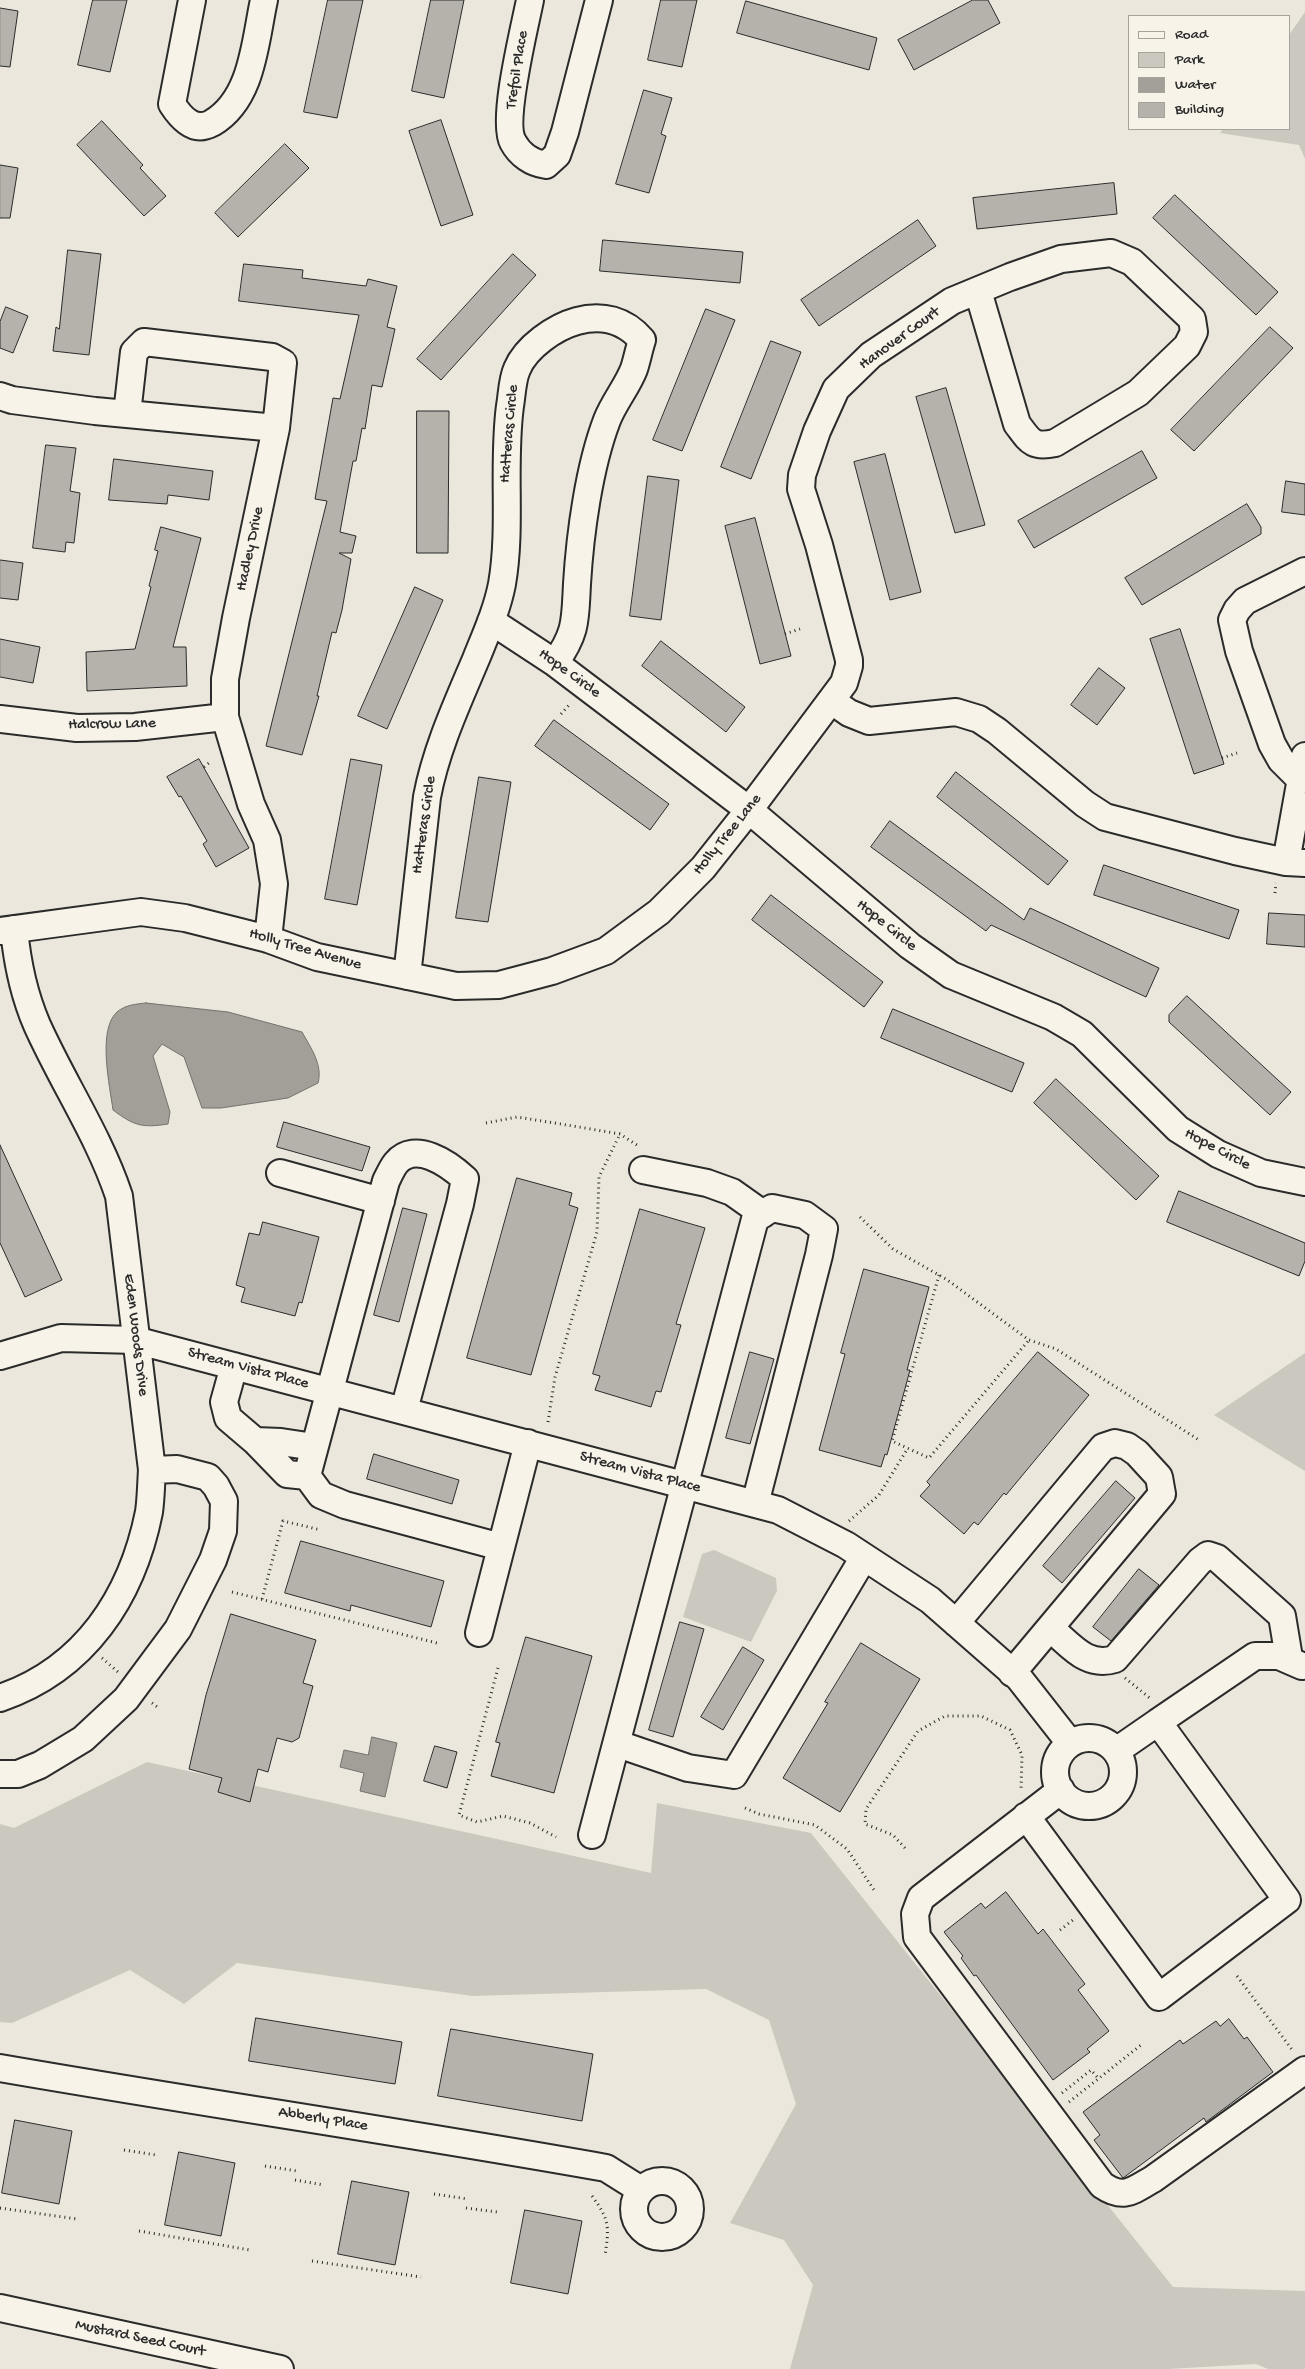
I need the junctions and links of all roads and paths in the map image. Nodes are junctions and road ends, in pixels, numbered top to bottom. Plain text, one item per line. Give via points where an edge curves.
1 (192, 0) edge
2 (264, 0) edge
3 (530, 0) edge
4 (599, 0) edge
5 (978, 290) junction
6 (0, 396) edge
7 (127, 414) junction
8 (276, 428) junction
9 (1305, 571) edge
10 (491, 621) junction
11 (800, 629) dead end
12 (785, 634) dead end
13 (555, 663) junction
14 (832, 701) junction
15 (568, 707) dead end
16 (561, 714) dead end
17 (225, 717) junction
18 (0, 719) edge
19 (1238, 753) dead end
20 (1222, 758) dead end
21 (209, 763) dead end
22 (204, 767) dead end
23 (1303, 768) edge
24 (750, 810) junction
25 (1295, 863) edge
26 (7, 930) edge
27 (268, 939) junction
28 (606, 951) joint
29 (408, 976) junction
30 (486, 1122) dead end
31 (620, 1134) junction
32 (643, 1160) joint
33 (280, 1173) dead end
34 (1305, 1182) edge
35 (381, 1201) junction
36 (763, 1214) junction
37 (860, 1217) dead end
38 (939, 1275) junction
39 (135, 1340) junction
40 (1029, 1340) junction
41 (0, 1356) edge
42 (234, 1366) junction
43 (328, 1390) junction
44 (404, 1410) junction
45 (548, 1422) dead end
46 (1200, 1440) dead end
47 (255, 1441) junction
48 (528, 1443) junction
49 (314, 1447) junction
50 (908, 1448) junction
51 (152, 1470) junction
52 (307, 1476) junction
53 (685, 1485) junction
54 (755, 1504) junction
55 (848, 1521) dead end
56 (320, 1530) dead end
57 (501, 1546) junction
58 (864, 1557) junction
59 (232, 1592) dead end
60 (262, 1599) junction
61 (956, 1623) junction
62 (1050, 1628) junction
63 (479, 1633) dead end
64 (437, 1643) dead end
65 (98, 1654) dead end
66 (1297, 1663) edge
67 (498, 1668) dead end
68 (1012, 1673) junction
69 (119, 1674) dead end
70 (1121, 1674) dead end
71 (0, 1698) edge
72 (1156, 1713) junction
73 (1070, 1743) junction
74 (618, 1744) junction
75 (1116, 1751) junction
76 (0, 1774) edge
77 (1061, 1790) junction
78 (745, 1808) dead end
79 (1023, 1808) junction
80 (592, 1835) dead end
81 (556, 1837) dead end
82 (905, 1848) dead end
83 (876, 1893) dead end
84 (1237, 1976) dead end
85 (1141, 2045) dead end
86 (0, 2068) edge
87 (1302, 2072) edge
88 (1099, 2079) junction
89 (1057, 2113) junction
90 (124, 2150) dead end
91 (156, 2155) dead end
92 (265, 2166) dead end
93 (297, 2171) dead end
94 (295, 2180) dead end
95 (324, 2185) dead end
96 (641, 2190) dead end
97 (434, 2194) dead end
98 (592, 2196) dead end
99 (468, 2199) dead end
100 (0, 2208) edge
101 (466, 2208) dead end
102 (496, 2212) dead end
103 (77, 2219) dead end
104 (140, 2231) dead end
105 (250, 2250) dead end
106 (605, 2256) dead end
107 (312, 2261) dead end
108 (421, 2277) dead end
109 (0, 2308) edge
110 (280, 2369) edge

1 - 2 street via 172,104 181,118 192,125 204,127 236,101 249,70
3 - 4 street, Trefoil Place via 510,106 512,140 528,159 546,165 557,154
5 - 5 street, Hanover Court via 1017,424 1030,441 1040,446 1055,443 1138,393 1187,346 1194,332 1192,319 1132,262 1111,253 1061,259
5 - 14 street, Hanover Court via 952,302 871,355 836,389 817,431 802,475 801,489 819,545 849,666 844,683
6 - 7 street
7 - 8 street
7 - 8 street, Hadley Drive via 134,352 144,342 272,358 283,363
8 - 17 street, Hadley Drive via 236,618 226,679
9 - 23 street via 1245,601 1232,620 1239,651 1272,744 1281,760
10 - 13 street, Hope Circle
10 - 13 street, Hatteras Circle via 502,584 508,420 516,370 525,356 550,333 570,323 604,317 622,324 635,331 642,340 634,370 607,420 584,520 577,611 569,643
10 - 29 street, Hatteras Circle via 431,774
11 - 12 path
13 - 24 street, Hope Circle
14 - 24 street, Holly Tree Lane
14 - 25 street via 869,721 956,712 979,719 1105,817 1235,852
15 - 16 path
17 - 18 street, Halcrow Lane via 134,727 77,728
17 - 27 street, Hadley Drive via 251,804 267,840 274,884
19 - 20 path
21 - 22 path
23 - 25 street
24 - 28 street, Holly Tree Lane via 703,868 665,906
24 - 34 street, Hope Circle via 896,934 951,975 1053,1017 1082,1034 1178,1129 1218,1154 1260,1173
26 - 27 street, Holly Tree Avenue via 141,912 186,918
26 - 39 street, Eden Woods Drive via 37,1024 110,1168 119,1196
27 - 29 street, Holly Tree Avenue via 317,957
28 - 29 street, Holly Tree Avenue via 552,971 499,985 456,986
30 - 31 path via 517,1118
31 - 32 path
31 - 45 path via 599,1176 596,1232 555,1377
32 - 36 street via 732,1192
33 - 35 street
35 - 43 street
35 - 44 street via 386,1181 396,1163 412,1153 444,1161 465,1180
36 - 53 street via 755,1219
36 - 54 street via 772,1208 805,1215 824,1229
37 - 38 path via 893,1249
38 - 40 path
38 - 50 path via 892,1441
39 - 41 street, Stream Vista Place via 61,1338
39 - 42 street, Stream Vista Place
39 - 51 street, Eden Woods Drive
40 - 46 path via 1056,1349
40 - 50 path via 929,1458
42 - 43 street, Stream Vista Place
42 - 47 street via 224,1402 228,1418
43 - 44 street, Stream Vista Place
43 - 49 street
44 - 48 street, Stream Vista Place
47 - 49 street
47 - 52 street via 287,1474
48 - 53 street, Stream Vista Place
48 - 57 street
49 - 52 street
50 - 55 path via 879,1495
51 - 71 street, Eden Woods Drive via 149,1511 133,1566 117,1603 94,1635 67,1661 50,1674
51 - 76 street via 177,1470 208,1476 216,1486 224,1501 223,1531 213,1560 178,1629 126,1699 83,1739 40,1765 18,1774
52 - 57 street via 321,1495 345,1505
53 - 54 street, Stream Vista Place
53 - 74 street
54 - 58 street, Stream Vista Place via 778,1510
56 - 60 path via 283,1521
57 - 63 street
58 - 61 street, Stream Vista Place via 930,1600
58 - 74 street via 734,1775 688,1768
59 - 60 path
60 - 64 path
61 - 62 street via 1103,1447 1115,1443 1127,1446 1149,1463 1159,1477 1162,1494
61 - 68 street, Stream Vista Place
62 - 66 street via 1087,1659 1102,1663 1115,1659 1208,1554 1217,1558 1282,1616
62 - 68 street
65 - 69 path
66 - 72 street via 1267,1655 1255,1656
67 - 81 path via 459,1815 477,1822 503,1816 530,1823
68 - 73 street, Stream Vista Place
70 - 72 path
72 - 75 street
72 - 79 street via 1287,1900 1162,1996 1159,1997
73 - 75 street via 1080,1739 1100,1739
73 - 77 street via 1056,1766
74 - 80 street
75 - 77 street via 1122,1766 1121,1782 1108,1799 1093,1805 1077,1803
77 - 79 street
78 - 83 path via 759,1814 815,1825 847,1849
79 - 82 path via 1022,1755 1010,1730 981,1716 946,1716 918,1731 866,1809 865,1824 893,1835
79 - 89 street via 921,1898 915,1914 917,1937
84 - 87 path via 1294,2052 1290,2062
85 - 88 path
86 - 96 street, Abberly Place via 606,2168
87 - 89 street via 1153,2179 1122,2195 1102,2185
88 - 89 path
88 - 89 path via 1092,2070 1054,2098
90 - 91 path
92 - 93 path
94 - 95 path
97 - 99 path
98 - 106 path via 604,2212 608,2231
100 - 103 path
101 - 102 path
104 - 105 path
107 - 108 path
109 - 110 street, Mustard Seed Court

